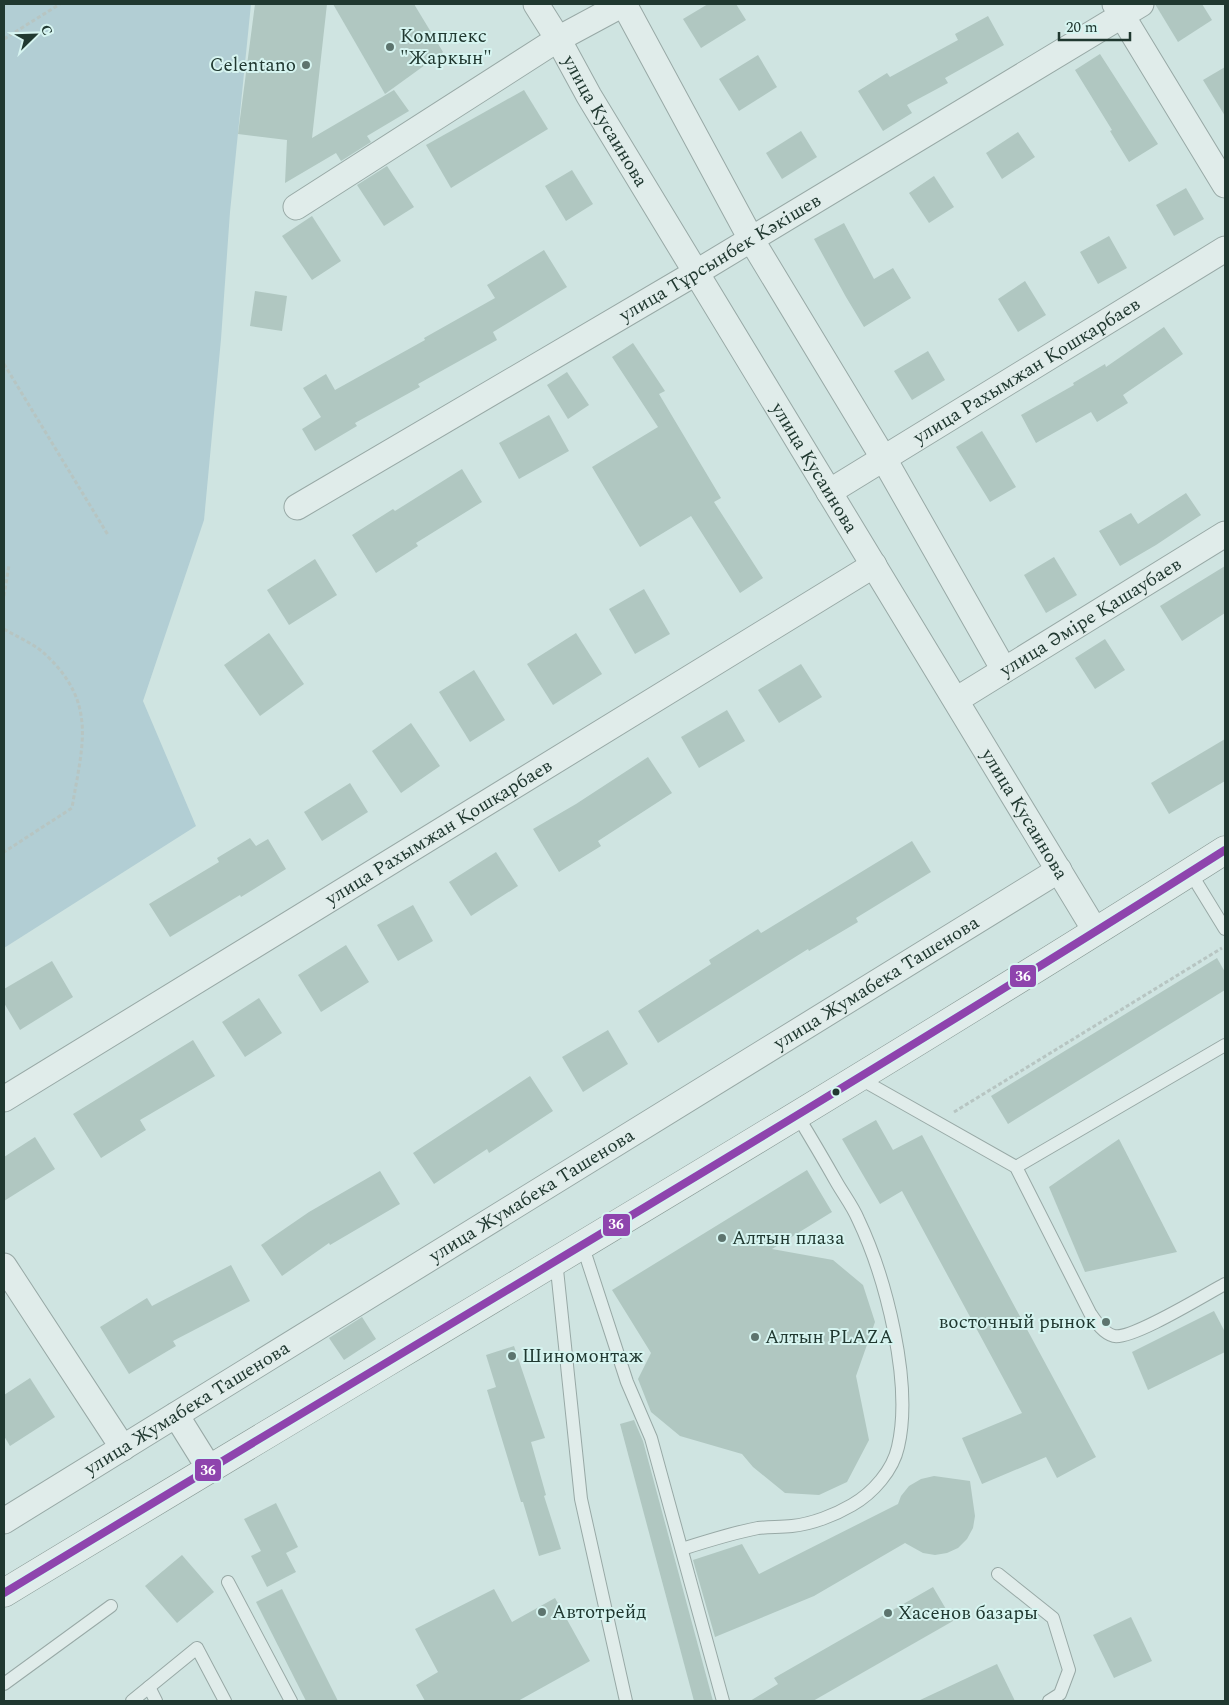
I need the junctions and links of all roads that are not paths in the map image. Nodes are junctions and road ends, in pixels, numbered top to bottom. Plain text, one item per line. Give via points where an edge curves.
1 (536, 4) edge
2 (623, 4) edge
3 (1126, 8) edge
4 (558, 39) junction
5 (1225, 184) edge
6 (296, 207) dead end
7 (751, 239) junction
8 (1225, 249) edge
9 (697, 272) junction
10 (884, 459) junction
11 (829, 492) junction
12 (296, 507) dead end
13 (1225, 534) edge
14 (874, 565) junction
15 (1004, 670) junction
16 (956, 700) junction
17 (1225, 850) edge
18 (1059, 870) junction
19 (1190, 872) junction
20 (1225, 929) edge
21 (1096, 932) junction
22 (1225, 1045) edge
23 (857, 1078) junction
24 (4, 1099) edge
25 (797, 1115) junction
26 (1016, 1167) junction
27 (582, 1244) junction
28 (556, 1260) junction
29 (4, 1266) edge
30 (1225, 1284) edge
31 (176, 1415) junction
32 (123, 1448) junction
33 (209, 1468) junction
34 (4, 1521) edge
35 (682, 1549) junction
36 (998, 1574) dead end
37 (228, 1582) dead end
38 (4, 1593) edge
39 (111, 1606) dead end
40 (4, 1684) edge
41 (149, 1687) junction
42 (132, 1701) edge
43 (156, 1701) edge
44 (225, 1701) edge
45 (291, 1701) edge
46 (626, 1701) edge
47 (723, 1701) edge
48 (1049, 1701) edge

1 - 4 street, улица Кусаинова
2 - 4 street
2 - 7 street
3 - 5 street
3 - 7 street, улица Тұрсынбек Кәкішев
4 - 6 street
4 - 9 street, улица Кусаинова via 589,96
7 - 9 street, улица Тұрсынбек Кәкішев
7 - 10 street
8 - 10 street, улица Рахымжан Қошқарбаев
9 - 11 street, улица Кусаинова
9 - 12 street, улица Тұрсынбек Кәкішев
10 - 11 street, улица Рахымжан Қошқарбаев
10 - 15 street
11 - 14 street, улица Кусаинова
13 - 15 street, улица Әміре Қашаубаев
14 - 16 street, улица Кусаинова
14 - 24 street, улица Рахымжан Қошқарбаев
15 - 16 street, улица Әміре Қашаубаев
16 - 18 street, улица Кусаинова
17 - 19 main road
18 - 21 street, улица Кусаинова
18 - 31 street, улица Жумабека Ташенова
19 - 20 lane
19 - 21 main road
21 - 23 main road
22 - 26 lane
23 - 25 main road
23 - 26 lane
25 - 27 main road
25 - 35 lane via 858,1218 880,1270 901,1373 902,1418 898,1448 888,1471 873,1488 854,1504 832,1515 795,1526 731,1534
26 - 30 lane via 1100,1328 1115,1336 1128,1335
27 - 28 main road
27 - 35 lane via 626,1382 651,1438
28 - 33 main road
28 - 46 lane via 581,1499
29 - 32 street
31 - 32 street, улица Жумабека Ташенова
31 - 33 street
32 - 34 street, улица Жумабека Ташенова
33 - 38 main road
35 - 47 lane
36 - 48 lane via 1053,1618 1069,1670 1060,1694
37 - 45 lane
39 - 40 lane
41 - 42 lane
41 - 43 lane
41 - 44 lane via 197,1648

